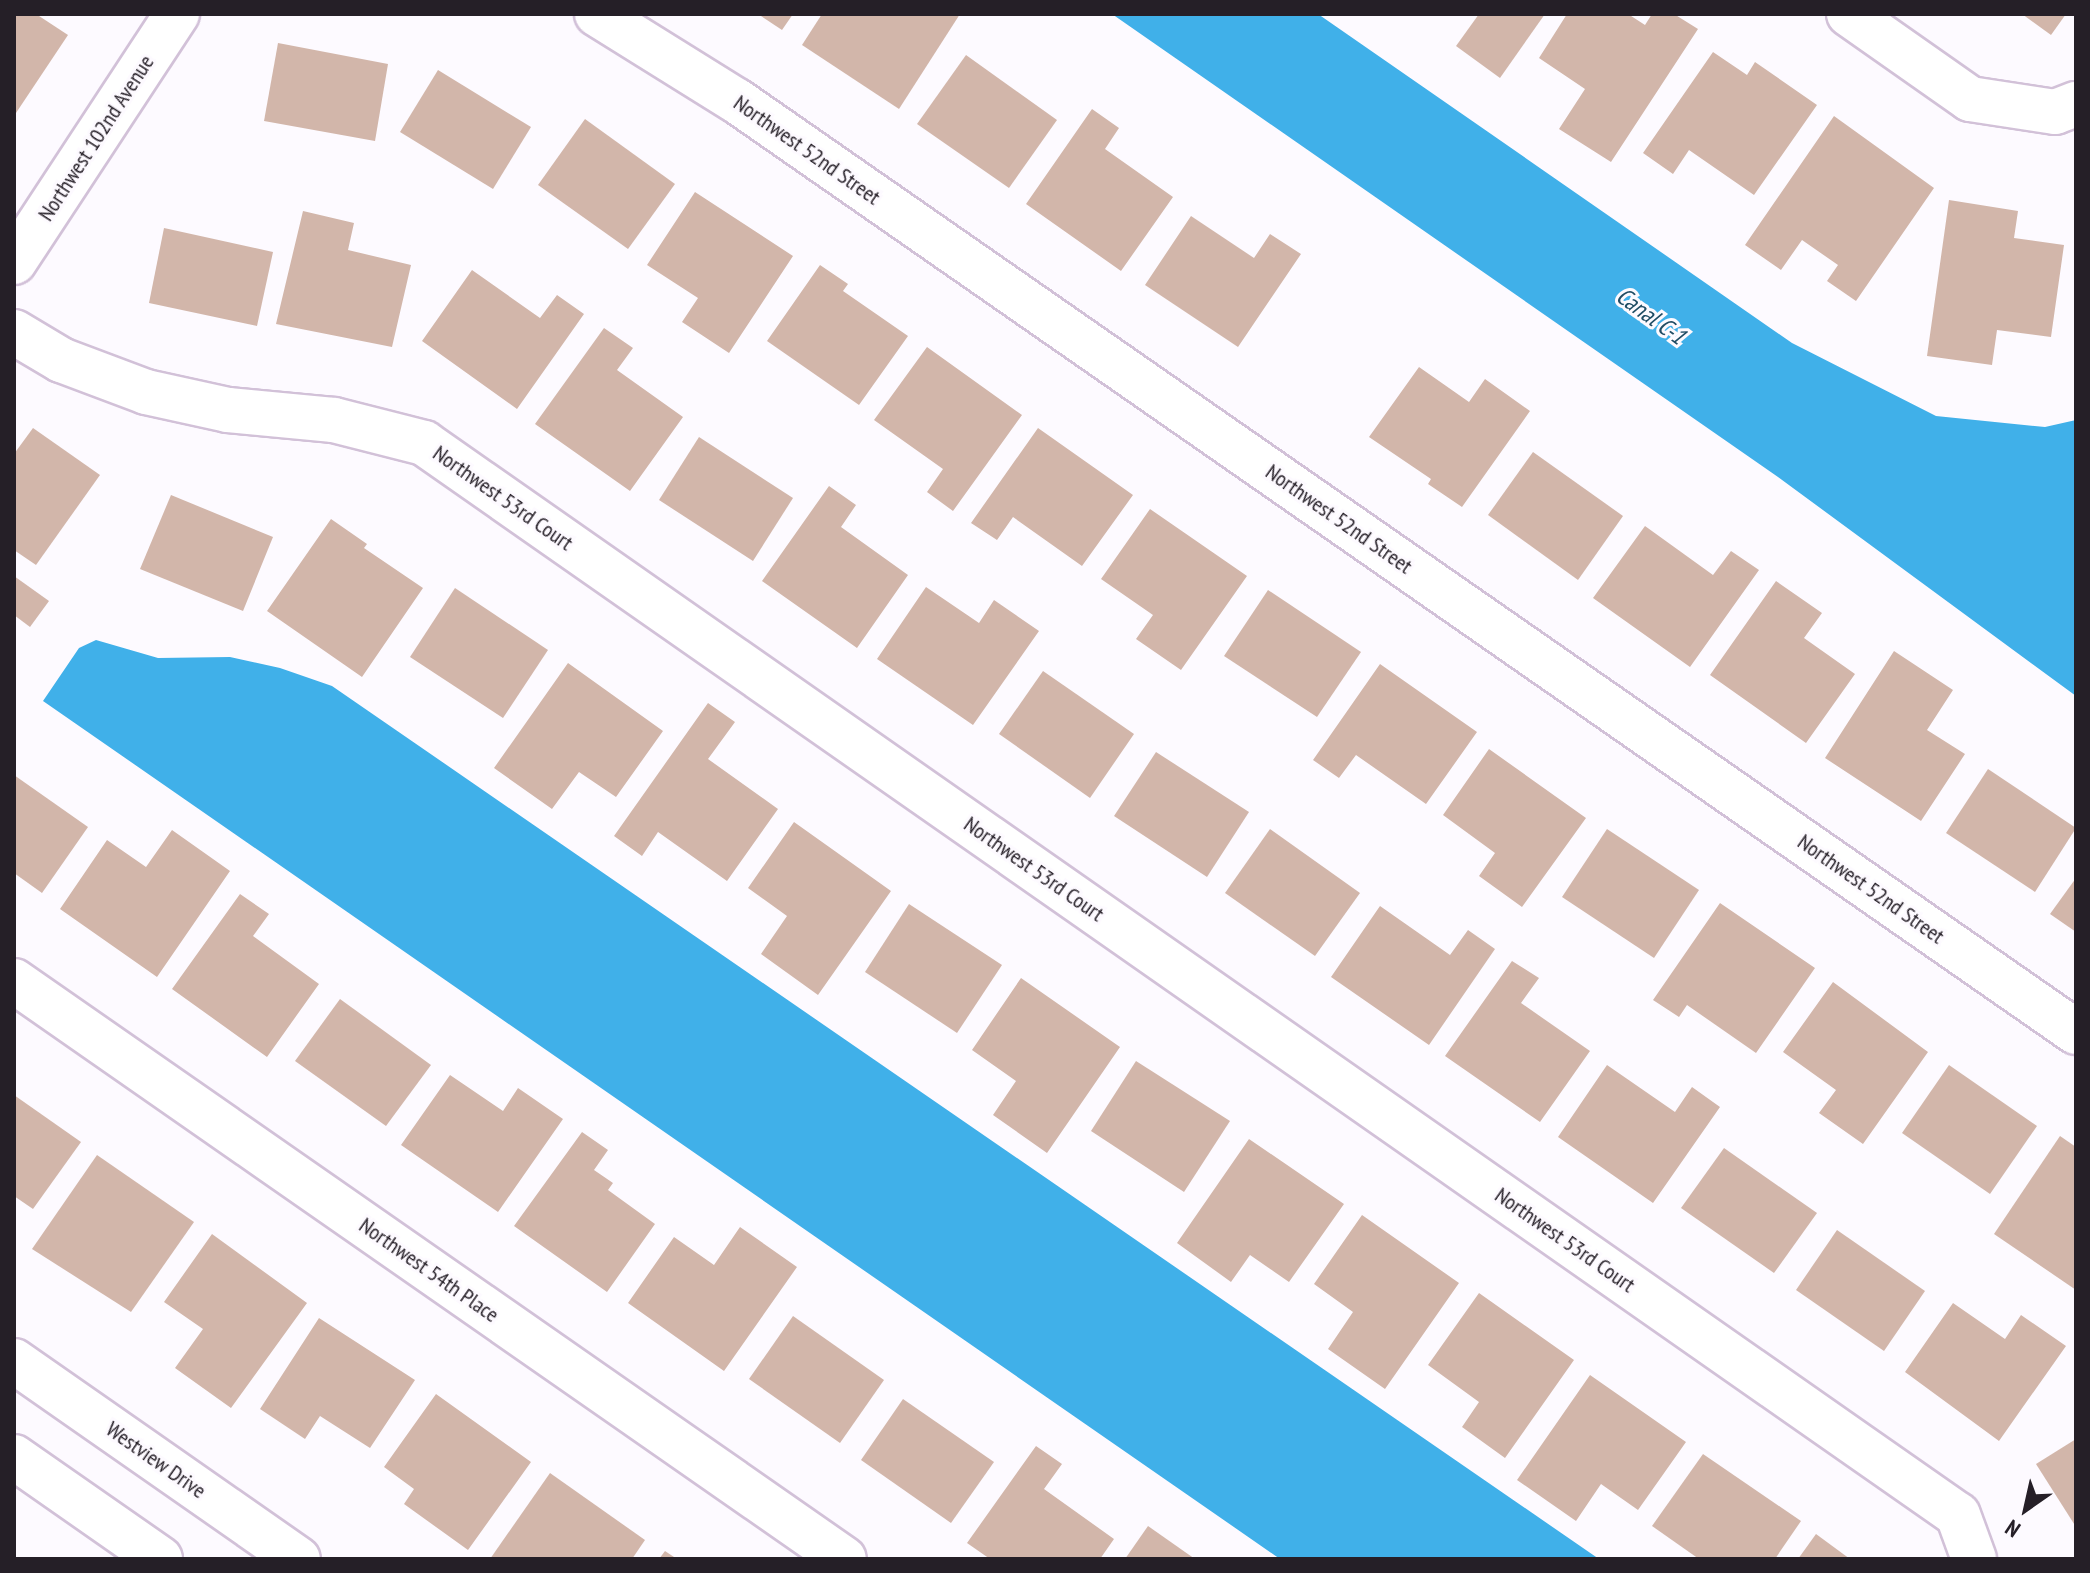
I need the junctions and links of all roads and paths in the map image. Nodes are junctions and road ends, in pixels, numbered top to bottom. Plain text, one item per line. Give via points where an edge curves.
1 (177, 14) edge
2 (597, 14) edge
3 (1849, 14) edge
4 (2065, 108) edge
5 (14, 262) edge
6 (14, 332) edge
7 (14, 981) edge
8 (2076, 1032) edge
9 (14, 1361) edge
10 (14, 1457) edge
11 (1974, 1558) edge
12 (160, 1559) edge
13 (298, 1559) edge
14 (844, 1559) edge

1 - 5 street, Northwest 102nd Avenue
2 - 8 street, Northwest 52nd Street via 737,101
3 - 4 street via 1970,99
6 - 11 street, Northwest 53rd Court via 61,360 146,392 228,410 334,420 424,443 1958,1515
7 - 14 street, Northwest 54th Place
9 - 13 street, Westview Drive
10 - 12 street

